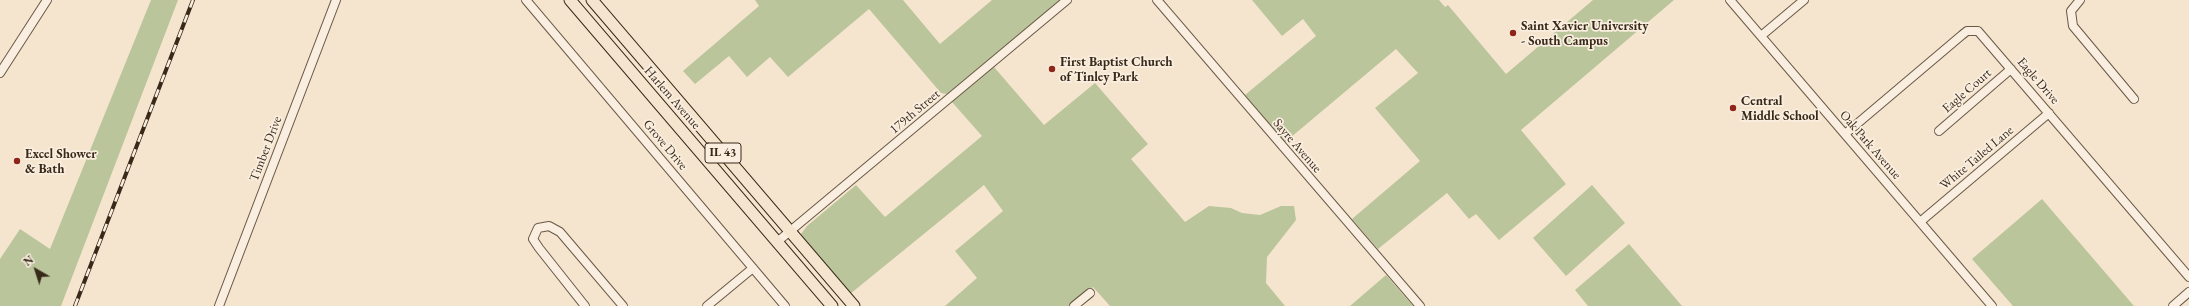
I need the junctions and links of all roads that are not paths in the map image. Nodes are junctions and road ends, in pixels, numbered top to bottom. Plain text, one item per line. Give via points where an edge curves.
1 (48, 0) edge
2 (336, 0) edge
3 (526, 0) edge
4 (570, 0) edge
5 (592, 0) edge
6 (1067, 0) edge
7 (1157, 0) edge
8 (1730, 0) edge
9 (1804, 0) edge
10 (2080, 0) edge
11 (1761, 36) junction
12 (640, 56) junction
13 (627, 67) junction
14 (2012, 69) junction
15 (0, 73) edge
16 (2134, 99) dead end
17 (2050, 113) junction
18 (1939, 131) dead end
19 (1845, 134) junction
20 (1920, 222) junction
21 (790, 232) junction
22 (777, 242) junction
23 (753, 268) junction
24 (2189, 277) edge
25 (2189, 292) edge
26 (1090, 293) dead end
27 (219, 306) edge
28 (585, 306) edge
29 (623, 306) edge
30 (707, 306) edge
31 (785, 306) edge
32 (832, 306) edge
33 (854, 306) edge
34 (1074, 306) edge
35 (1420, 306) edge
36 (1992, 306) edge
37 (2173, 306) edge

1 - 15 street
2 - 27 street, Timber Drive
3 - 23 street, Grove Drive
4 - 13 main road, Harlem Avenue / IL 43
5 - 12 main road, Harlem Avenue / IL 43
6 - 21 street, 179th Street
7 - 35 street, Sayre Avenue
8 - 11 street, Oak Park Avenue
9 - 11 street
10 - 16 street via 2071,11 2073,26
11 - 19 street, Oak Park Avenue
12 - 13 main road
12 - 21 main road, Harlem Avenue / IL 43
13 - 22 main road, Harlem Avenue / IL 43
14 - 17 street, Eagle Drive
14 - 18 street, Eagle Court
14 - 19 street, Eagle Drive via 1981,34 1973,30 1967,31
17 - 20 street, White Tailed Lane
17 - 24 street, Eagle Drive
19 - 20 street, Oak Park Avenue
20 - 36 street, Oak Park Avenue
21 - 22 street, 179th Street
21 - 33 main road, Harlem Avenue / IL 43
22 - 32 main road, Harlem Avenue / IL 43
23 - 30 street
23 - 31 street, Grove Drive
25 - 37 street
26 - 34 street
28 - 29 street via 533,240 538,228 549,226 560,232

